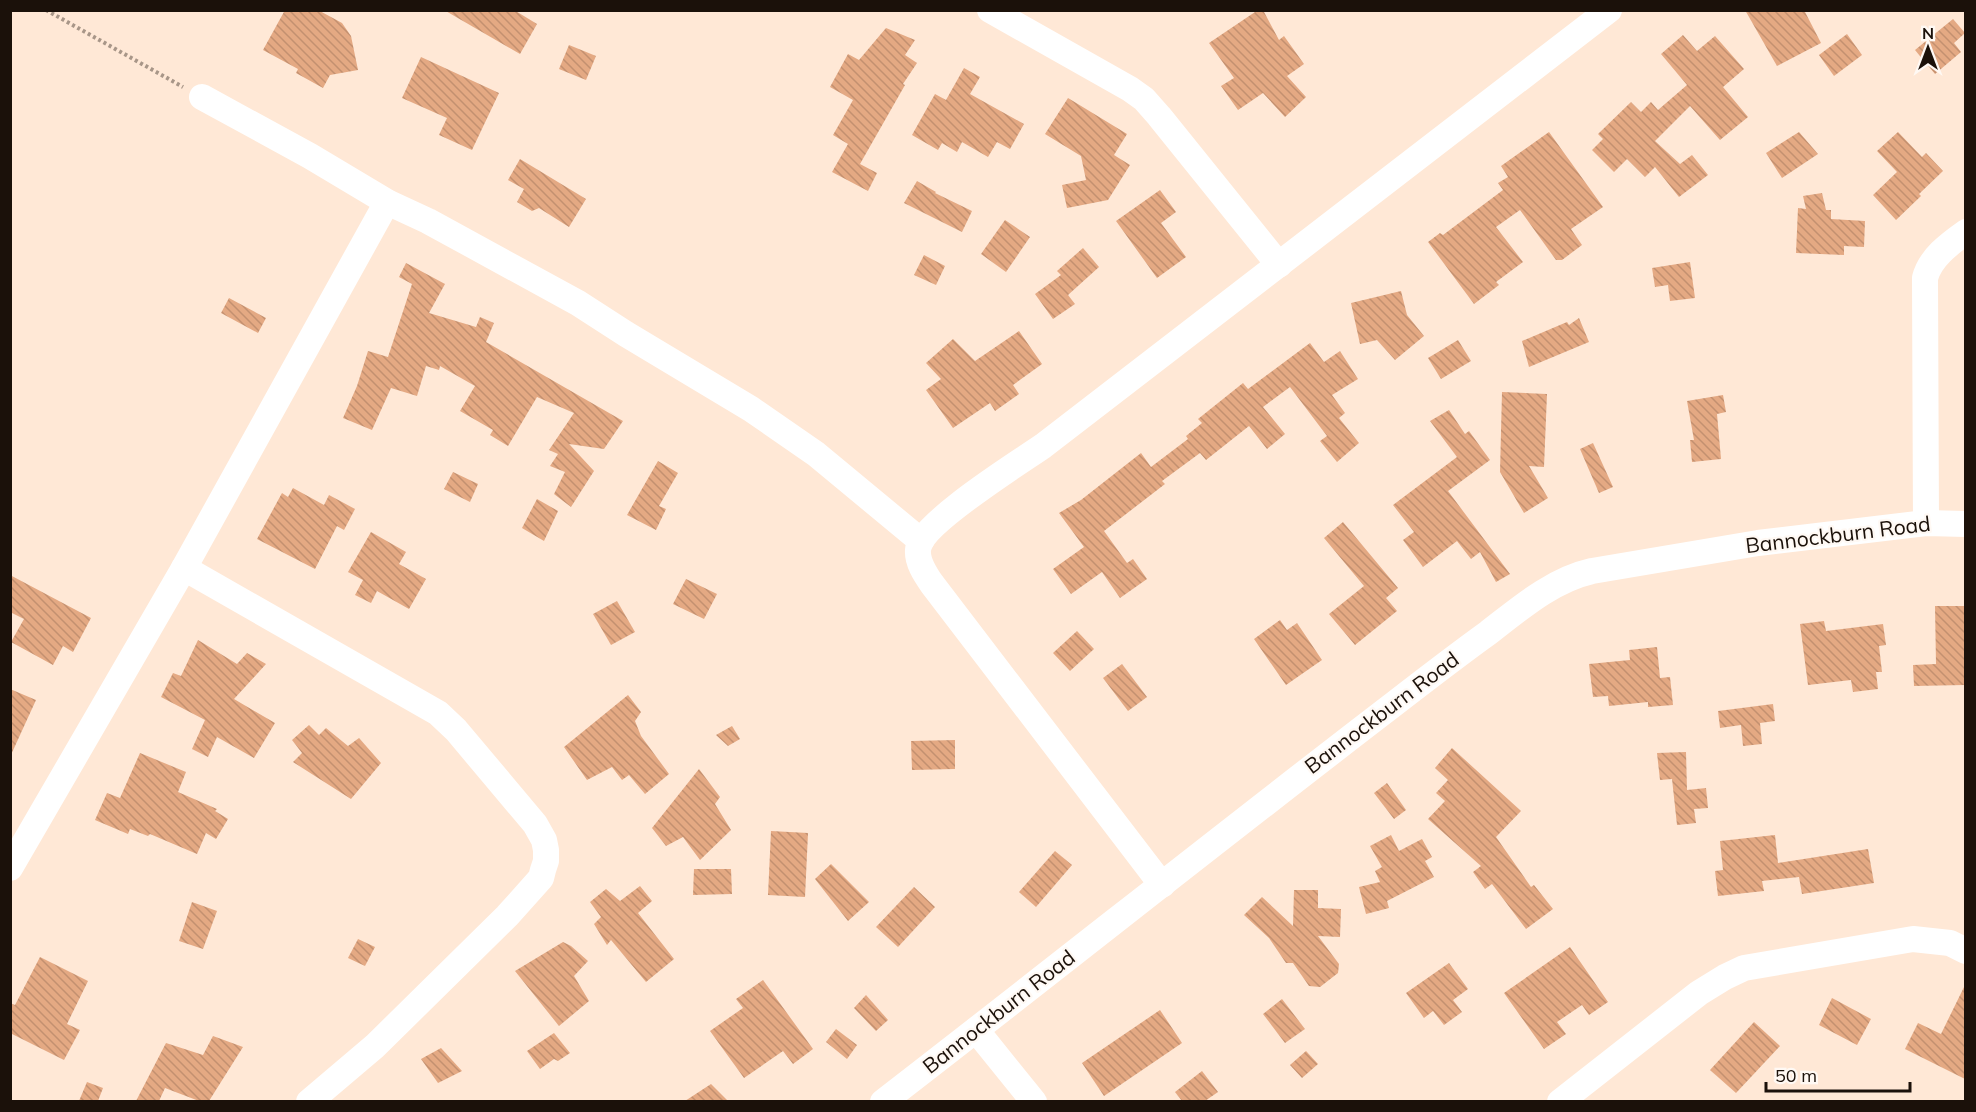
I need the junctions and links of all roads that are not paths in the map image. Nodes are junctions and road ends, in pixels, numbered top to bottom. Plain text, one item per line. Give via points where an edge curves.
1 (990, 10) edge
2 (1609, 10) edge
3 (202, 97) road end
4 (387, 202) junction
5 (1965, 232) edge
6 (1280, 265) junction
7 (1926, 523) junction
8 (1965, 524) edge
9 (921, 541) junction
10 (184, 568) junction
11 (10, 868) edge
12 (1162, 885) junction
13 (1965, 951) edge
14 (976, 1030) junction
15 (309, 1101) edge
16 (883, 1101) edge
17 (1034, 1101) edge
18 (1560, 1101) edge

1 - 6 street via 1144,99
2 - 6 street
3 - 4 street
4 - 9 street via 578,303 751,409 816,454
4 - 10 street
5 - 7 street via 1930,265 1925,278
6 - 9 street via 1043,446 973,494
7 - 8 street, Bannockburn Road
7 - 12 street, Bannockburn Road via 1758,543 1592,570 1566,579 1519,609
9 - 12 street via 920,560 932,584
10 - 11 street
10 - 15 street via 438,713 524,810 544,840 546,861 541,878 507,916 375,1046
12 - 14 street, Bannockburn Road
13 - 18 street via 1950,943 1913,939 1744,968 1699,993
14 - 16 street, Bannockburn Road
14 - 17 street

